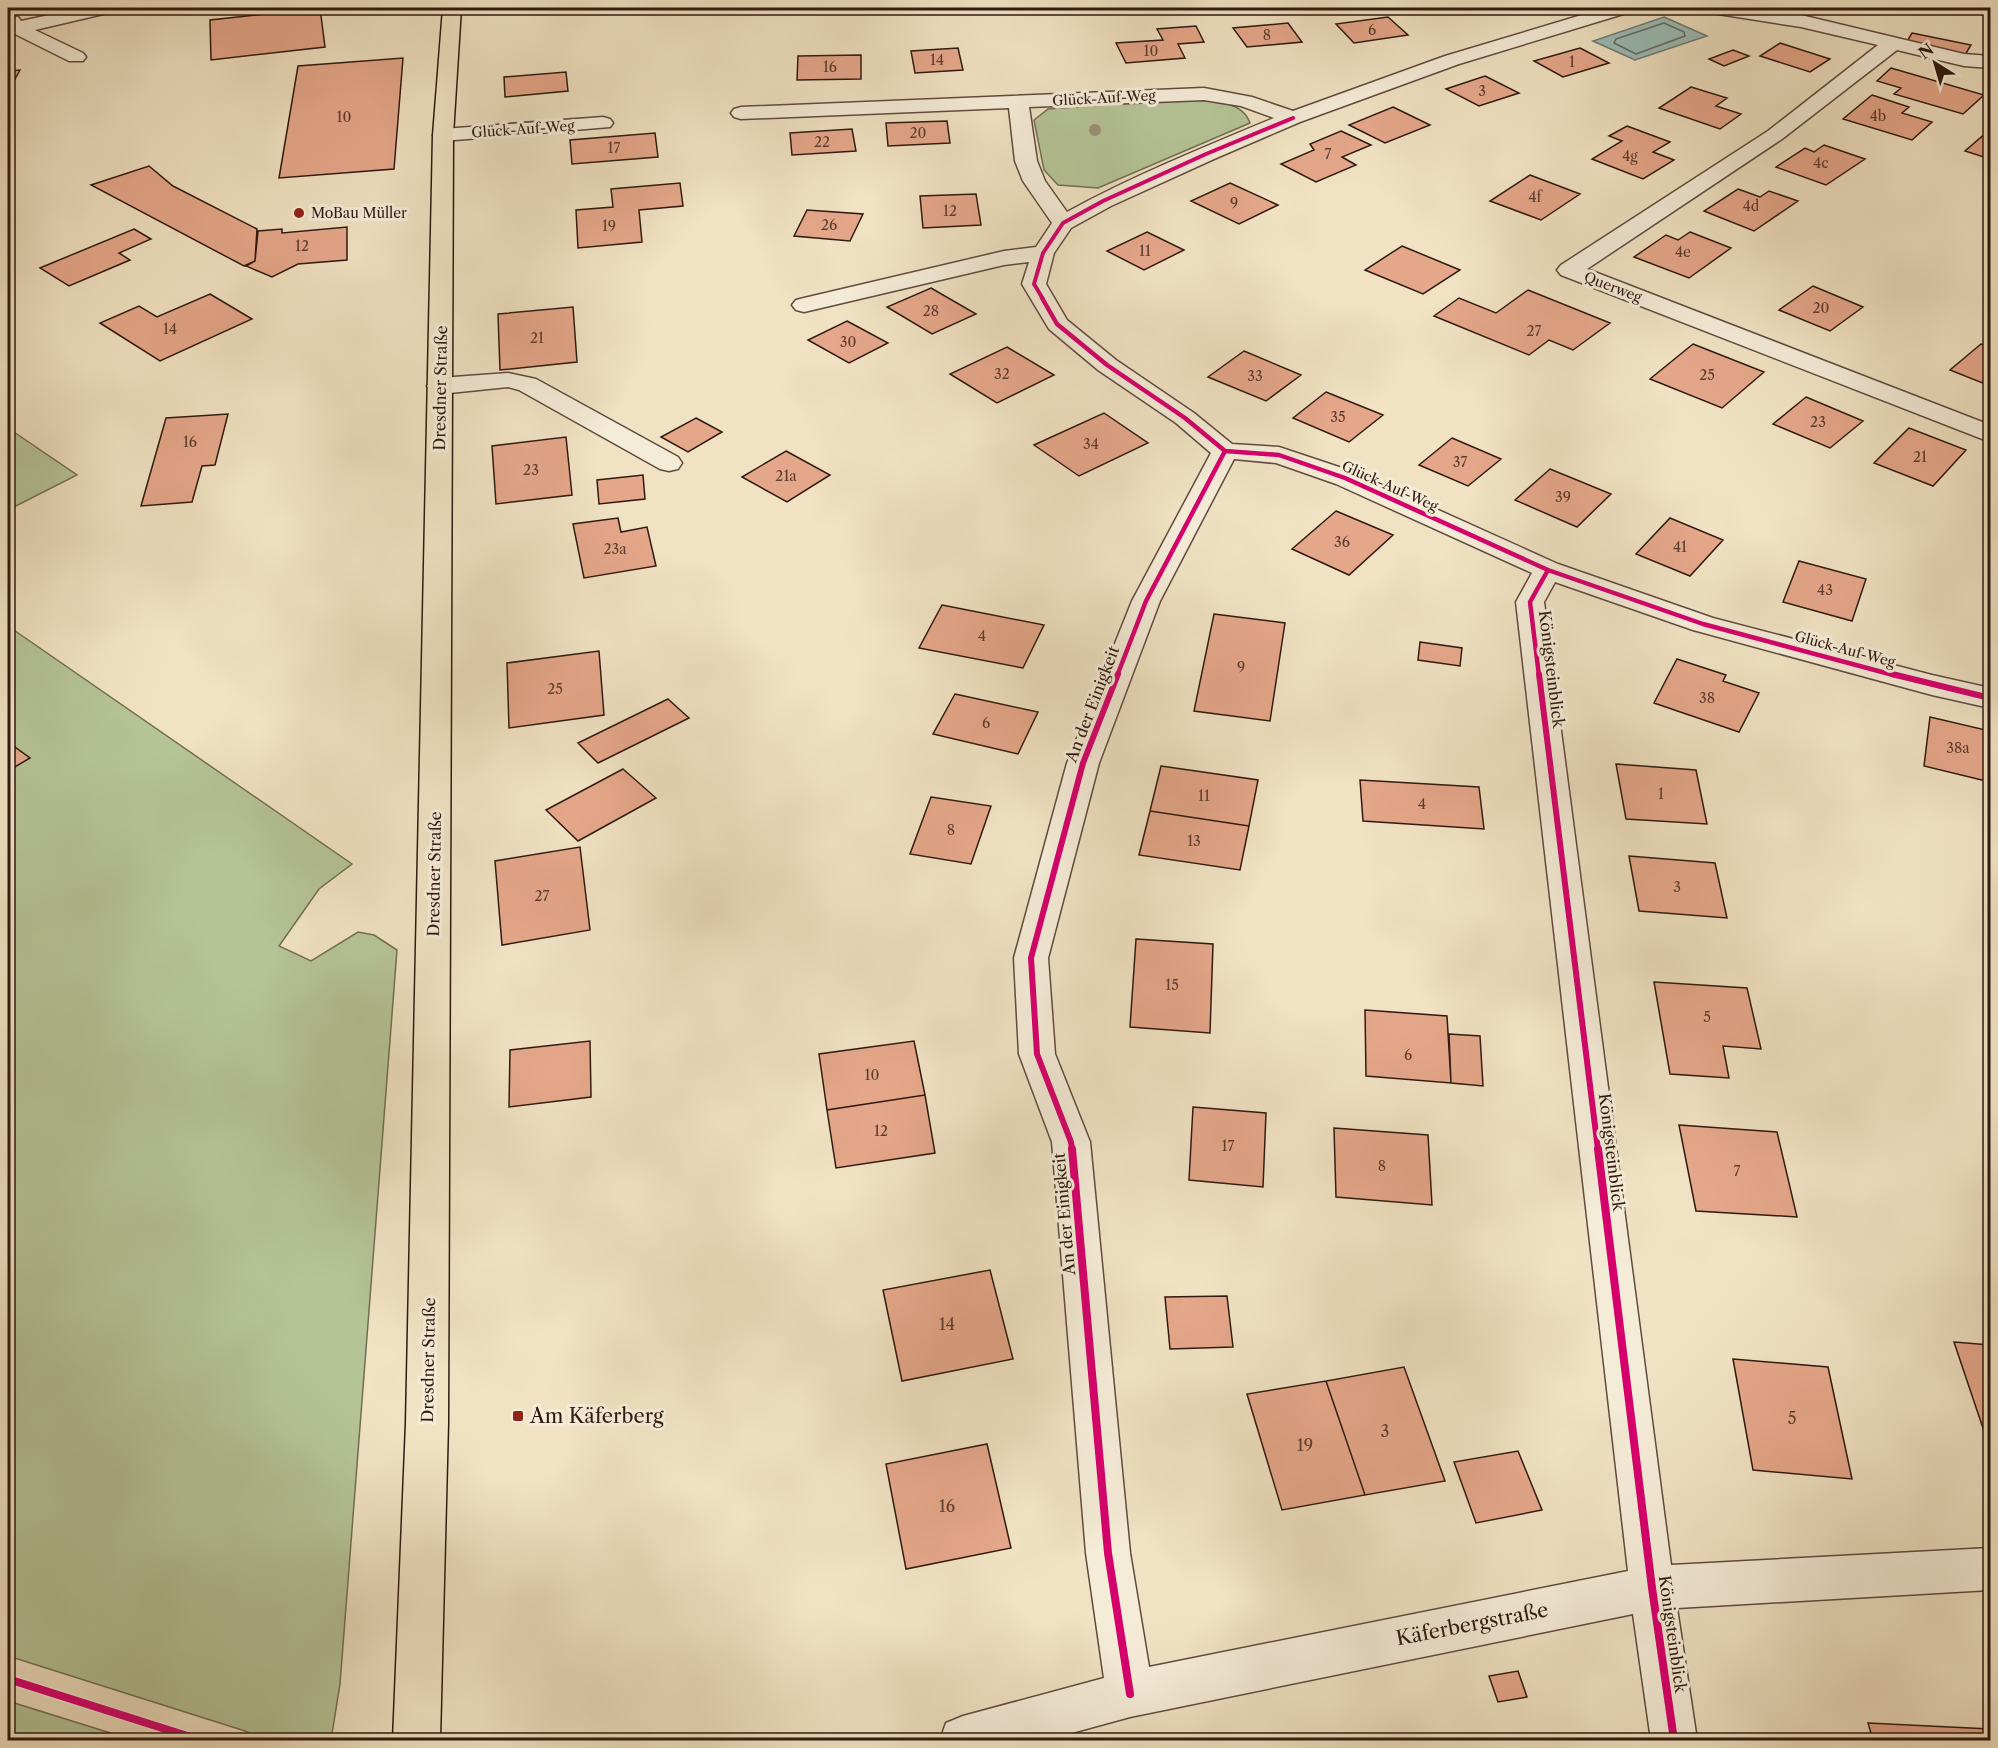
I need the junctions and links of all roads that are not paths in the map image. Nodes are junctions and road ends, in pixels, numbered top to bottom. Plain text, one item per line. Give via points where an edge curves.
1 (105, 8) edge
2 (452, 8) edge
3 (1623, 8) edge
4 (1718, 8) edge
5 (11, 25) edge
6 (1892, 44) junction
7 (76, 57) dead end
8 (1990, 62) edge
9 (1018, 102) junction
10 (741, 113) dead end
11 (1293, 118) junction
12 (603, 123) dead end
13 (443, 135) junction
14 (1063, 223) junction
15 (1043, 254) junction
16 (804, 305) dead end
17 (440, 386) junction
18 (1990, 434) edge
19 (1225, 451) junction
20 (669, 463) dead end
21 (1548, 570) junction
22 (1990, 699) edge
23 (1990, 1569) edge
24 (1652, 1588) junction
25 (1130, 1694) junction
26 (416, 1740) edge
27 (963, 1740) edge
28 (1674, 1740) edge

1 - 5 street
2 - 13 main road, Dresdner Straße
3 - 11 street via 1452,60
4 - 6 street via 1802,21
5 - 7 street
6 - 8 street
6 - 18 street, Querweg via 1775,135 1569,270
9 - 10 street, Glück-Auf-Weg
9 - 11 street, Glück-Auf-Weg via 1204,94 1245,101
9 - 14 street via 1026,161 1034,181
11 - 14 street via 1103,201
12 - 13 street, Glück-Auf-Weg
13 - 17 main road, Dresdner Straße
14 - 15 street
15 - 16 street via 1004,258
15 - 19 street via 1034,285 1057,324
17 - 20 street via 508,380 527,384
17 - 26 main road, Dresdner Straße via 427,1411
19 - 21 street, Glück-Auf-Weg via 1279,455 1345,478
19 - 25 street, An der Einigkeit via 1146,601 1083,763 1031,958 1037,1054 1071,1142 1108,1553
21 - 22 street, Glück-Auf-Weg via 1703,624
21 - 24 street, Königsteinblick via 1530,602
23 - 24 street, Käferbergstraße
24 - 25 street, Käferbergstraße
24 - 28 street, Königsteinblick
25 - 27 street, Käferbergstraße

